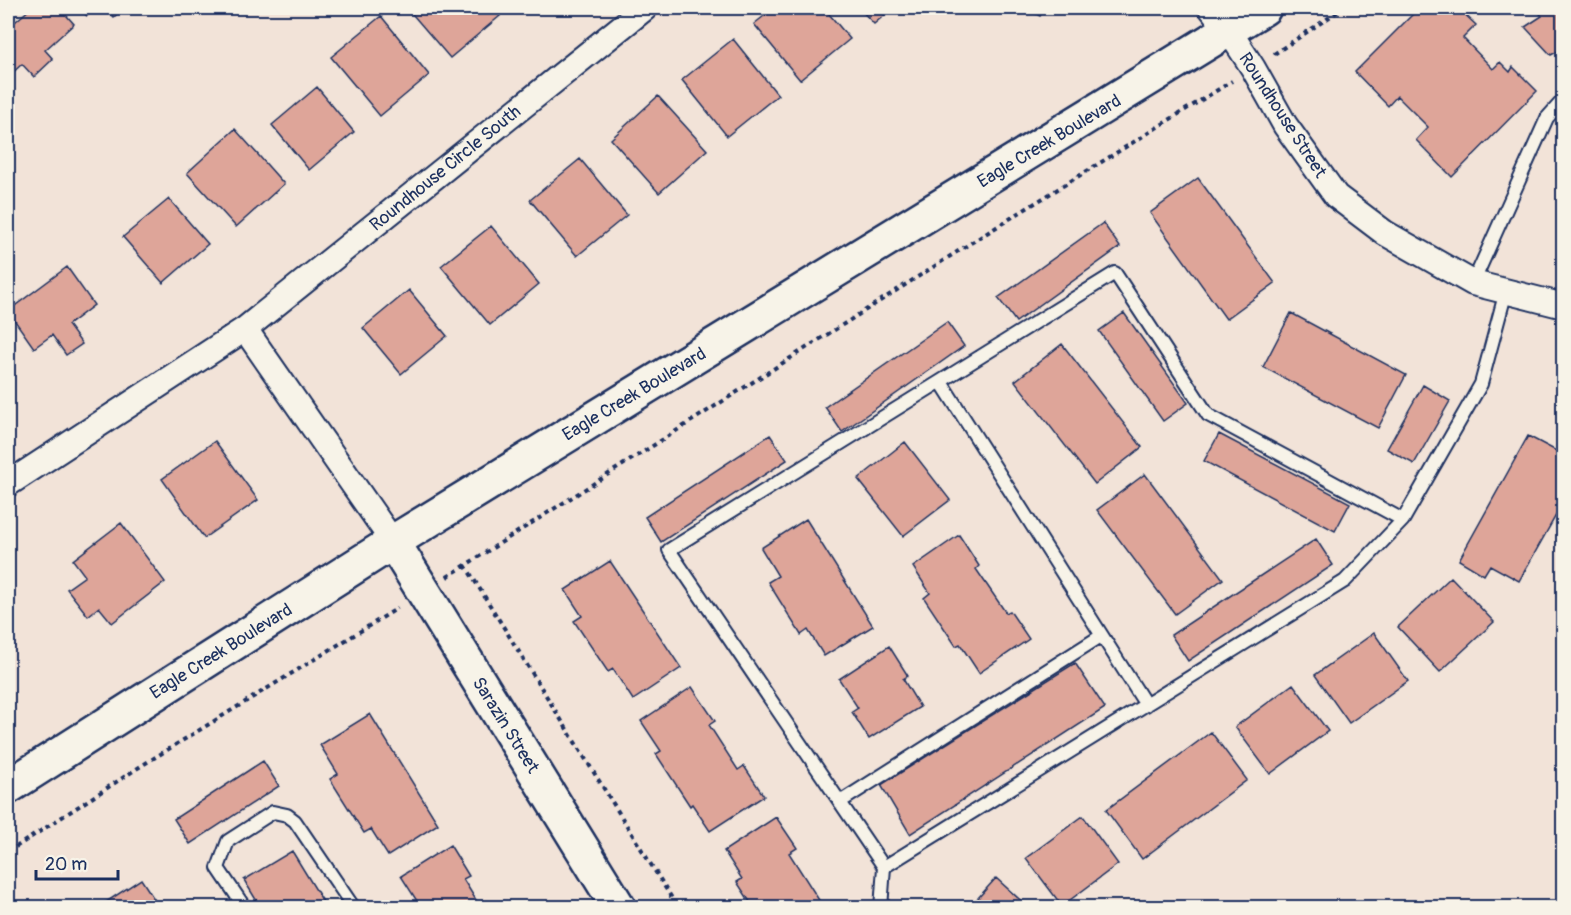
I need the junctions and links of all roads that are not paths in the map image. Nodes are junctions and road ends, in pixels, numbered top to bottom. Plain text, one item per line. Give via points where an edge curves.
1 (645, 8) edge
2 (1264, 8) edge
3 (1220, 19) edge
4 (1563, 99) edge
5 (1473, 283) junction
6 (1506, 291) junction
7 (1563, 306) edge
8 (245, 329) junction
9 (941, 382) junction
10 (8, 483) edge
11 (1403, 520) junction
12 (393, 542) junction
13 (1101, 636) junction
14 (1146, 705) junction
15 (8, 787) edge
16 (840, 801) junction
17 (884, 867) junction
18 (245, 908) edge
19 (354, 908) edge
20 (619, 908) edge
21 (881, 908) edge

1 - 8 street, Roundhouse Circle South
2 - 3 street, Eagle Creek Boulevard
3 - 5 street, Roundhouse Street via 1285,125 1336,196 1385,234
3 - 12 street, Eagle Creek Boulevard
4 - 5 lane via 1547,118
5 - 6 street, Roundhouse Street
6 - 7 street, Roundhouse Street
6 - 11 lane via 1480,384
8 - 10 street, Roundhouse Circle South
8 - 12 street
9 - 11 lane via 1115,273 1209,415
9 - 13 lane
9 - 16 lane via 669,550
11 - 14 lane via 1345,581
12 - 15 street, Eagle Creek Boulevard
12 - 20 street, Sarazin Street
13 - 14 lane
13 - 16 lane
14 - 17 lane
16 - 17 lane
17 - 21 lane
18 - 19 lane via 218,868 228,842 273,812 295,821

